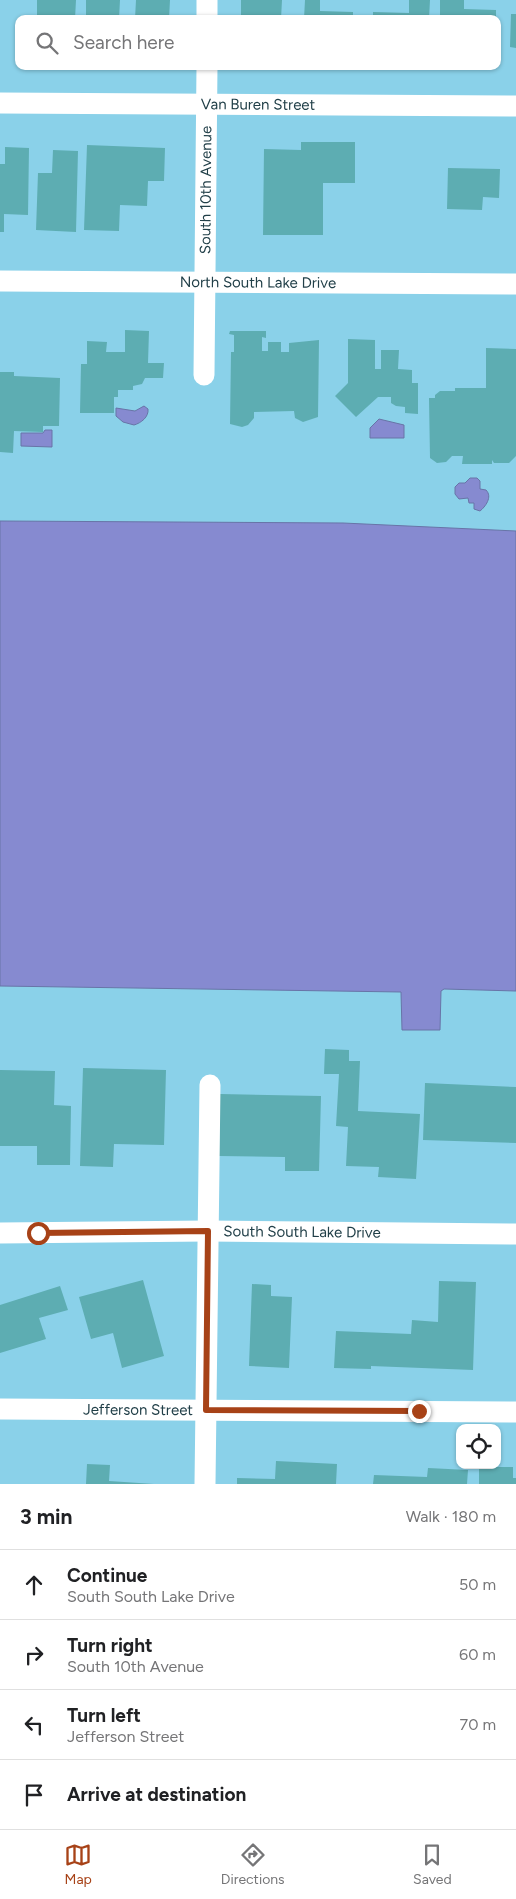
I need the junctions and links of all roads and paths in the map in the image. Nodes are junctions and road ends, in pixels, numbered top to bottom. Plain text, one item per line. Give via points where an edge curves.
1 (207, 0) edge
2 (207, 15) edge
3 (207, 70) edge
4 (0, 103) edge
5 (207, 104) junction
6 (516, 106) edge
7 (0, 281) edge
8 (206, 282) junction
9 (516, 284) edge
10 (204, 375) dead end
11 (210, 1085) dead end
12 (208, 1231) junction
13 (0, 1233) edge
14 (516, 1234) edge
15 (0, 1408) edge
16 (206, 1410) junction
17 (516, 1412) edge
18 (205, 1484) edge

1 - 2 street
3 - 5 street, South 10th Avenue
4 - 5 street, Van Buren Street
5 - 6 street, Van Buren Street
5 - 8 street, South 10th Avenue
7 - 8 street, North South Lake Drive
8 - 9 street, North South Lake Drive
8 - 10 street, South 10th Avenue
11 - 12 street
12 - 13 street, South South Lake Drive
12 - 14 street, South South Lake Drive
12 - 16 street
15 - 16 street, Jefferson Street
16 - 17 street, Jefferson Street
16 - 18 street

